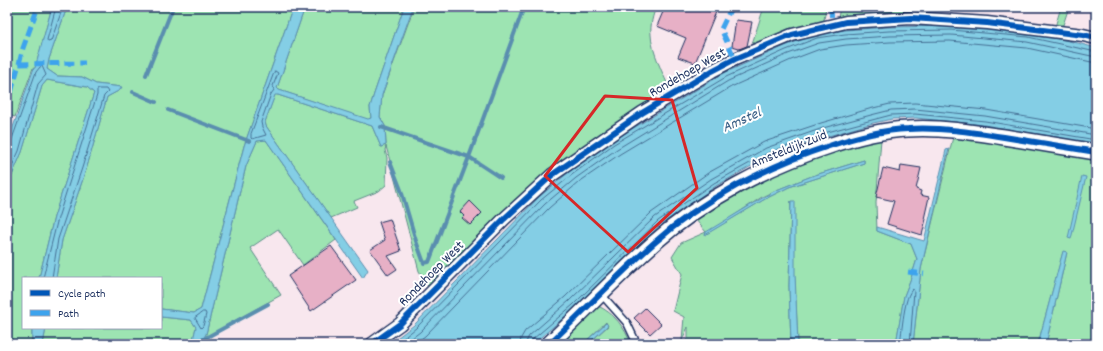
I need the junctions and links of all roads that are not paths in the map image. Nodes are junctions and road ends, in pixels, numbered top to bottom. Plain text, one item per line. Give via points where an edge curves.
1 (1096, 38) edge
2 (1096, 152) edge
3 (601, 294) junction
4 (372, 344) edge
5 (548, 344) edge
6 (636, 344) edge

1 - 4 street, Rondehoep West via 987,23 911,18 846,22 792,35 734,59 642,113 552,175 504,219 400,324
2 - 3 street, Amsteldijk Zuid via 932,128 886,131 857,137 785,162 729,190 654,242
3 - 5 street, Amsteldijk Zuid
3 - 6 lane via 627,323

